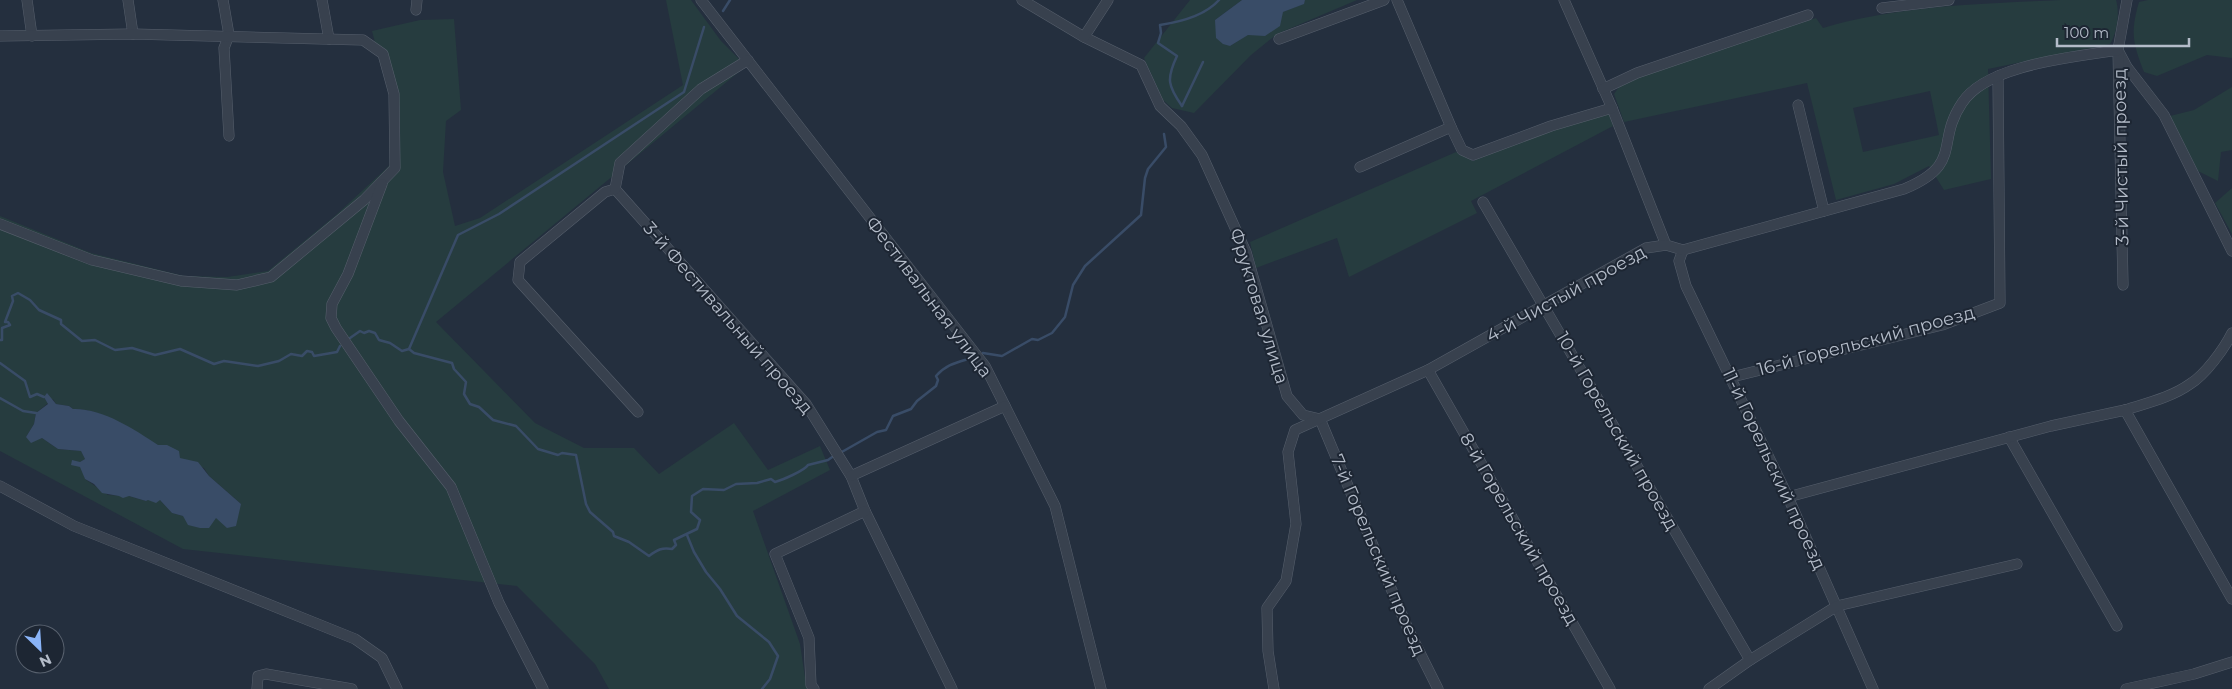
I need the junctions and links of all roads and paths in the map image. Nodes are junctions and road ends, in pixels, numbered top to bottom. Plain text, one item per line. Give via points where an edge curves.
1 (27, 0) edge
2 (128, 0) edge
3 (223, 0) edge
4 (322, 0) edge
5 (701, 0) edge
6 (1022, 0) edge
7 (1108, 0) edge
8 (1384, 0) edge
9 (1397, 0) edge
10 (1564, 0) edge
11 (1949, 0) edge
12 (2127, 0) edge
13 (1882, 8) dead end
14 (1808, 15) dead end
15 (133, 34) junction
16 (229, 35) junction
17 (0, 36) edge
18 (32, 36) junction
19 (1084, 37) junction
20 (329, 39) junction
21 (1279, 39) dead end
22 (2118, 50) junction
23 (748, 60) junction
24 (1998, 76) junction
25 (1603, 89) junction
26 (1798, 105) dead end
27 (1612, 108) junction
28 (1451, 127) junction
29 (229, 136) dead end
30 (1360, 167) dead end
31 (383, 181) junction
32 (615, 189) junction
33 (1483, 202) dead end
34 (1824, 211) junction
35 (0, 224) edge
36 (1666, 245) junction
37 (1684, 250) junction
38 (2232, 251) edge
39 (2123, 284) dead end
40 (1545, 306) junction
41 (2232, 333) edge
42 (1428, 370) junction
43 (1732, 377) junction
44 (1005, 406) junction
45 (2125, 410) junction
46 (638, 412) dead end
47 (1320, 420) junction
48 (2009, 437) junction
49 (851, 476) junction
50 (0, 486) edge
51 (1788, 496) junction
52 (865, 511) junction
53 (2017, 564) dead end
54 (2232, 599) edge
55 (1837, 606) junction
56 (2117, 626) dead end
57 (1750, 660) junction
58 (2232, 662) edge
59 (257, 689) edge
60 (352, 689) edge
61 (397, 689) edge
62 (543, 689) edge
63 (814, 689) edge
64 (952, 689) edge
65 (1101, 689) edge
66 (1274, 689) edge
67 (1438, 689) edge
68 (1610, 689) edge
69 (1709, 689) edge
70 (1873, 689) edge
71 (2126, 689) edge

1 - 18 street
2 - 15 street
3 - 16 street
4 - 20 street
5 - 23 street, Фестивальная улица
6 - 19 street, Фруктовая улица
7 - 19 street
8 - 21 street
9 - 28 street
10 - 25 street
11 - 13 street
12 - 22 street, 3-й Чистый проезд
14 - 25 street via 1637,73
15 - 16 street
15 - 18 street
16 - 20 street
16 - 29 street via 224,48
17 - 18 street
19 - 47 street, Фруктовая улица via 1141,65 1160,106 1181,126 1202,155 1246,252 1287,396 1303,415
20 - 31 street via 363,40 383,54 394,94 395,168
22 - 24 street via 2044,62
22 - 38 street via 2164,115
22 - 39 street, 3-й Чистый проезд
23 - 32 street via 701,89 620,163
23 - 44 street, Фестивальная улица via 985,366
24 - 34 street via 1974,90 1962,102 1946,155 1938,169 1923,181
24 - 43 street, 16-й Горельский проезд via 2000,303 1942,324
25 - 27 street
26 - 34 street
27 - 28 street via 1473,155 1462,150
27 - 36 street
28 - 30 street
31 - 35 street via 271,277 237,285 181,281 92,260
31 - 62 street via 348,274 332,304 331,318 399,421 450,487 498,602
32 - 46 street via 605,192 520,262 518,280
32 - 49 street, 3-й Фестивальный проезд via 806,404
33 - 40 street, 10-й Горельский проезд
34 - 37 street
36 - 37 street, 4-й Чистый проезд
36 - 40 street, 4-й Чистый проезд via 1646,248
37 - 43 street, 11-й Горельский проезд via 1679,260 1686,286
40 - 42 street, 4-й Чистый проезд
40 - 57 street, 10-й Горельский проезд
41 - 45 street via 2212,362 2191,384
42 - 47 street, 4-й Чистый проезд
42 - 68 street, 8-й Горельский проезд
43 - 51 street, 11-й Горельский проезд
44 - 49 street
44 - 65 street, Фестивальная улица via 1055,506
45 - 48 street
45 - 54 street
47 - 66 street, 4-й Чистый проезд via 1295,430 1288,452 1296,524 1286,581 1267,608 1268,651
47 - 67 street, 7-й Горельский проезд via 1408,629
48 - 51 street
48 - 56 street
49 - 52 street, 3-й Фестивальный проезд
50 - 61 street via 74,526 355,639 382,658
51 - 55 street, 11-й Горельский проезд
52 - 63 street via 775,554 809,638 811,685
52 - 64 street, 3-й Фестивальный проезд
53 - 55 street
55 - 57 street
55 - 70 street, 11-й Горельский проезд
57 - 69 street
58 - 71 street
59 - 60 street via 258,676 266,674

